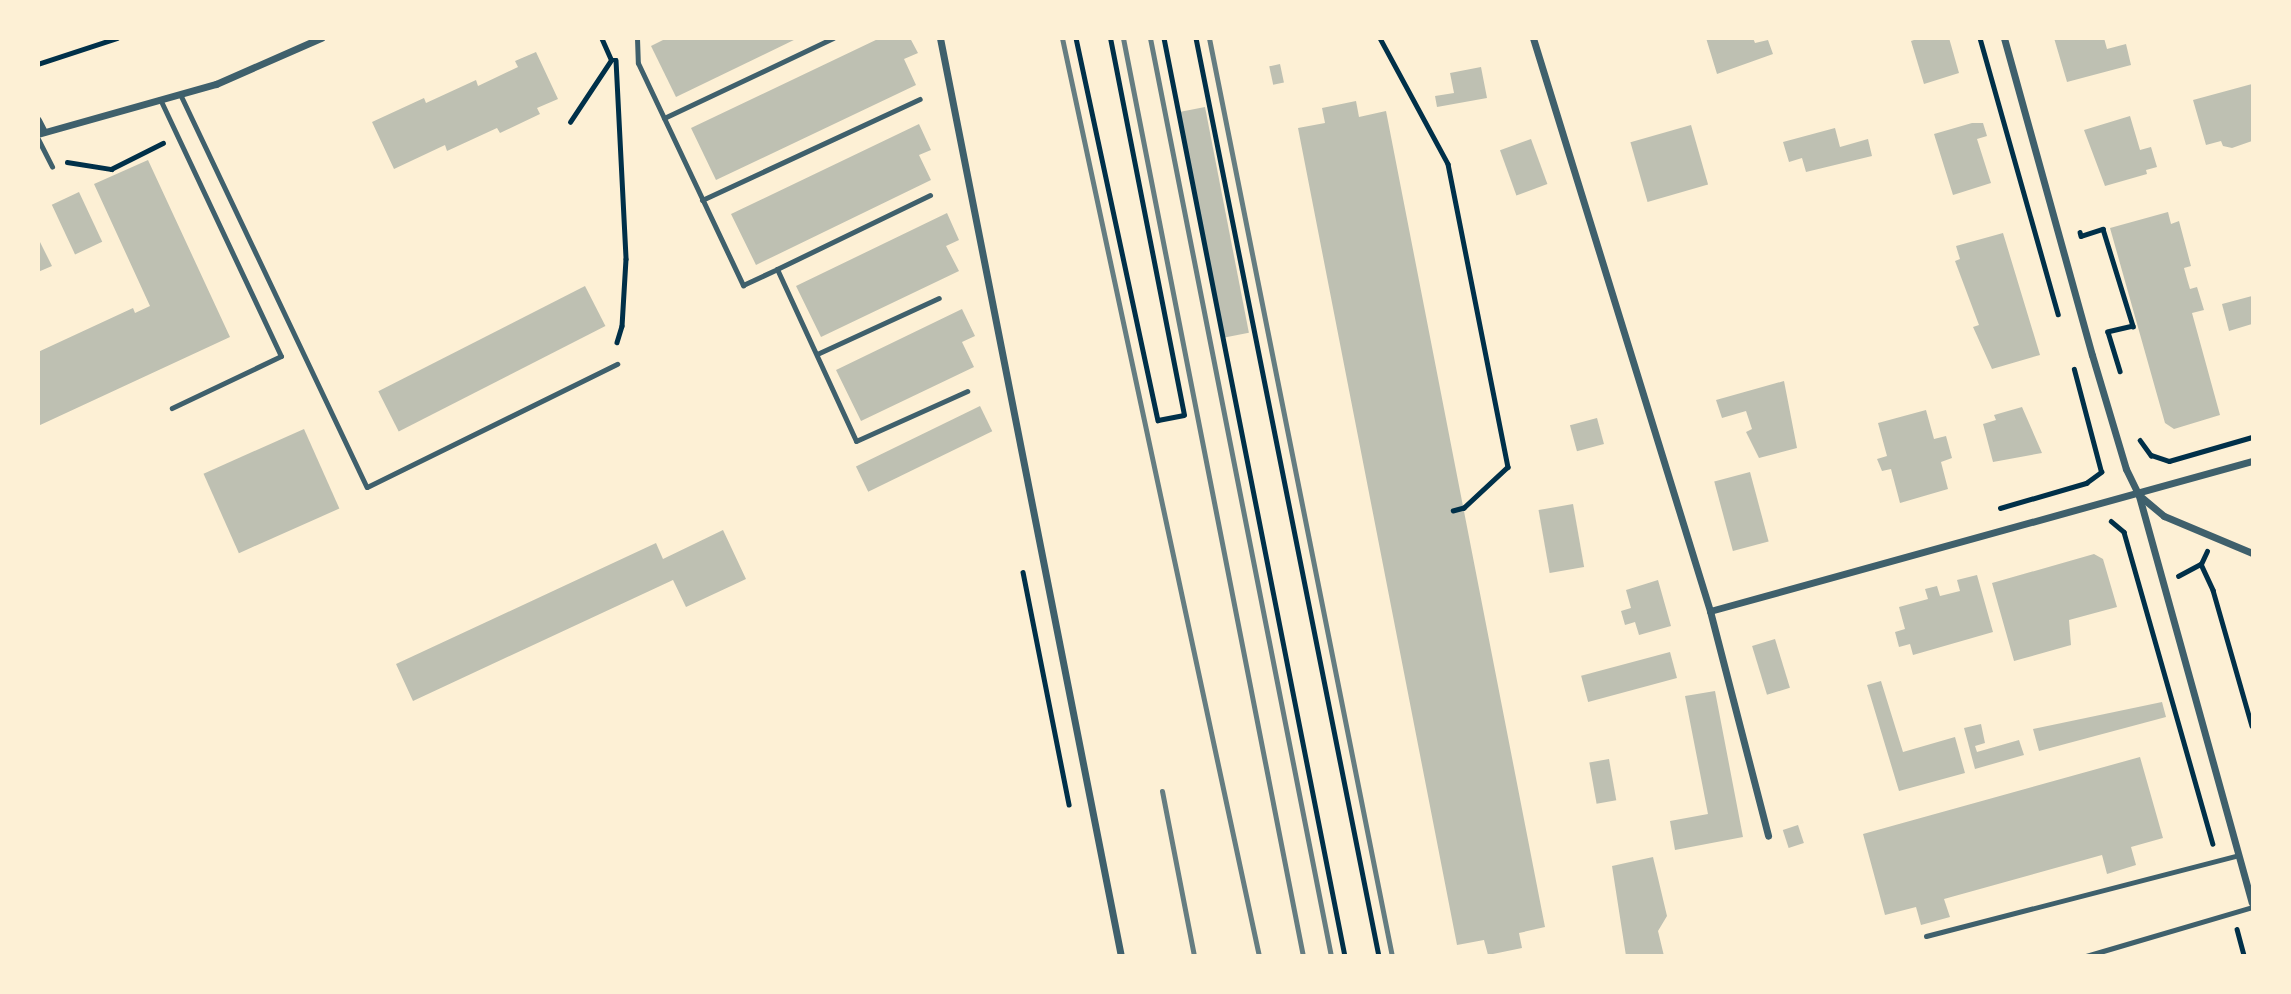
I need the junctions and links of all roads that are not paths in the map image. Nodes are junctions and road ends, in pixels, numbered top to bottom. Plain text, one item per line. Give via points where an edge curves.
1 (321, 38) edge
2 (637, 38) edge
3 (833, 38) edge
4 (940, 38) edge
5 (1533, 38) edge
6 (2004, 38) edge
7 (180, 94) junction
8 (160, 99) junction
9 (919, 99) dead end
10 (664, 118) junction
11 (38, 120) edge
12 (40, 135) edge
13 (52, 167) road end
14 (930, 195) dead end
15 (702, 200) junction
16 (777, 269) junction
17 (939, 298) dead end
18 (817, 354) junction
19 (617, 364) dead end
20 (967, 391) dead end
21 (172, 408) dead end
22 (2252, 461) edge
23 (2139, 496) junction
24 (2252, 553) edge
25 (1710, 611) junction
26 (1768, 836) dead end
27 (2239, 855) junction
28 (2252, 905) edge
29 (1926, 936) dead end
30 (1121, 956) edge
31 (2086, 956) edge

1 - 7 street via 216,84
2 - 10 lane via 638,63
3 - 10 lane
4 - 30 street
5 - 25 street
6 - 23 street via 2092,355 2126,469
7 - 8 street
7 - 19 lane via 367,487
8 - 12 street
8 - 21 lane via 281,356
9 - 15 lane
10 - 15 lane
11 - 12 street
12 - 13 lane
14 - 16 lane
15 - 16 lane via 743,285
16 - 18 lane
17 - 18 lane
18 - 20 lane via 856,441
22 - 23 street
23 - 24 street via 2164,516
23 - 25 street via 1983,533
23 - 27 street
25 - 26 street
27 - 28 street
27 - 29 lane
28 - 31 lane

